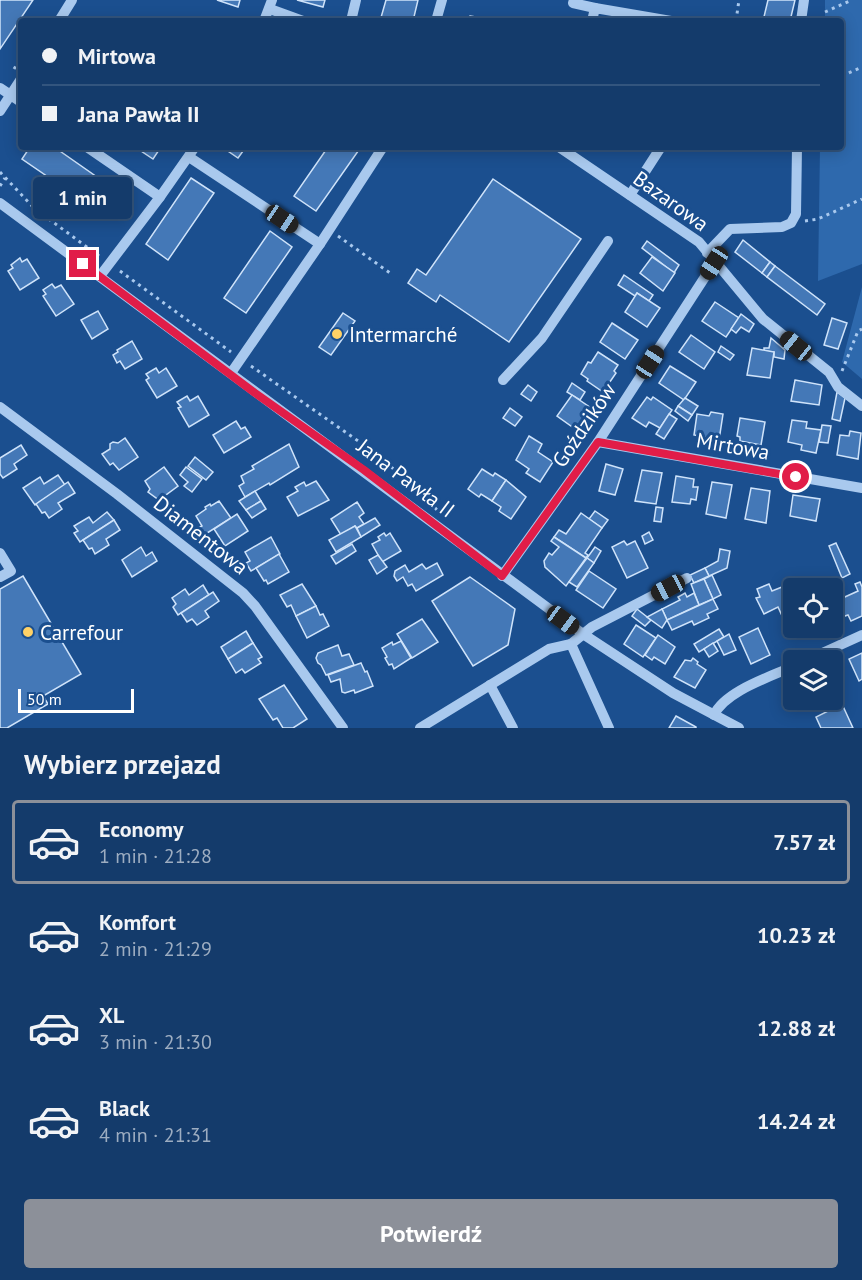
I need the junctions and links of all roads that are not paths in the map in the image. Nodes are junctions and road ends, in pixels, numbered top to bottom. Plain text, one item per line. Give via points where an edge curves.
1 (72, 0) edge
2 (356, 0) edge
3 (442, 0) edge
4 (573, 0) edge
5 (804, 0) edge
6 (271, 4) edge
7 (596, 8) junction
8 (61, 18) edge
9 (265, 18) edge
10 (297, 18) edge
11 (352, 18) edge
12 (437, 18) edge
13 (593, 18) edge
14 (654, 18) edge
15 (801, 18) edge
16 (18, 84) edge
17 (0, 88) edge
18 (11, 95) junction
19 (18, 100) edge
20 (0, 111) edge
21 (91, 150) edge
22 (381, 150) edge
23 (563, 150) edge
24 (659, 150) edge
25 (797, 150) edge
26 (192, 152) edge
27 (630, 195) junction
28 (160, 197) junction
29 (0, 203) edge
30 (608, 241) dead end
31 (320, 244) junction
32 (707, 253) junction
33 (714, 263) junction
34 (100, 276) junction
35 (231, 373) junction
36 (503, 380) dead end
37 (862, 406) edge
38 (0, 407) edge
39 (598, 442) junction
40 (862, 488) edge
41 (0, 553) edge
42 (502, 576) junction
43 (0, 577) edge
44 (687, 578) dead end
45 (582, 634) junction
46 (862, 635) edge
47 (571, 644) junction
48 (829, 650) edge
49 (783, 671) edge
50 (490, 685) junction
51 (714, 715) junction
52 (343, 728) edge
53 (420, 728) edge
54 (513, 728) edge
55 (609, 728) edge
56 (739, 728) edge

1 - 8 street
2 - 11 street
3 - 12 street
4 - 7 street
5 - 15 street
6 - 9 street
6 - 10 street
7 - 13 street
7 - 14 street
16 - 18 street
17 - 18 street
18 - 19 street
18 - 20 street
21 - 28 street
22 - 31 street
23 - 27 street, Bazarowa
24 - 27 street
25 - 32 street via 796,214 791,223 782,227 730,229
26 - 28 street
26 - 31 street
27 - 32 street, Bazarowa via 699,242
28 - 34 street
29 - 34 street, Jana Pawła II
30 - 36 street via 542,338
31 - 35 street
32 - 33 street, Bazarowa
33 - 37 street, Bazarowa via 763,319 834,371 838,387
33 - 39 street, Goździków
34 - 35 street, Jana Pawła II
35 - 42 street, Jana Pawła II
38 - 52 street, Diamentowa via 243,593
39 - 40 street, Mirtowa
39 - 42 street, Goździków
41 - 43 street via 11,571
42 - 45 street, Jana Pawła II
44 - 45 street
45 - 47 street
45 - 51 street, Jana Pawła II
46 - 48 street
47 - 50 street via 549,649
47 - 55 street
49 - 51 street via 735,693 719,705
50 - 53 street
50 - 54 street
51 - 56 street, Jana Pawła II

